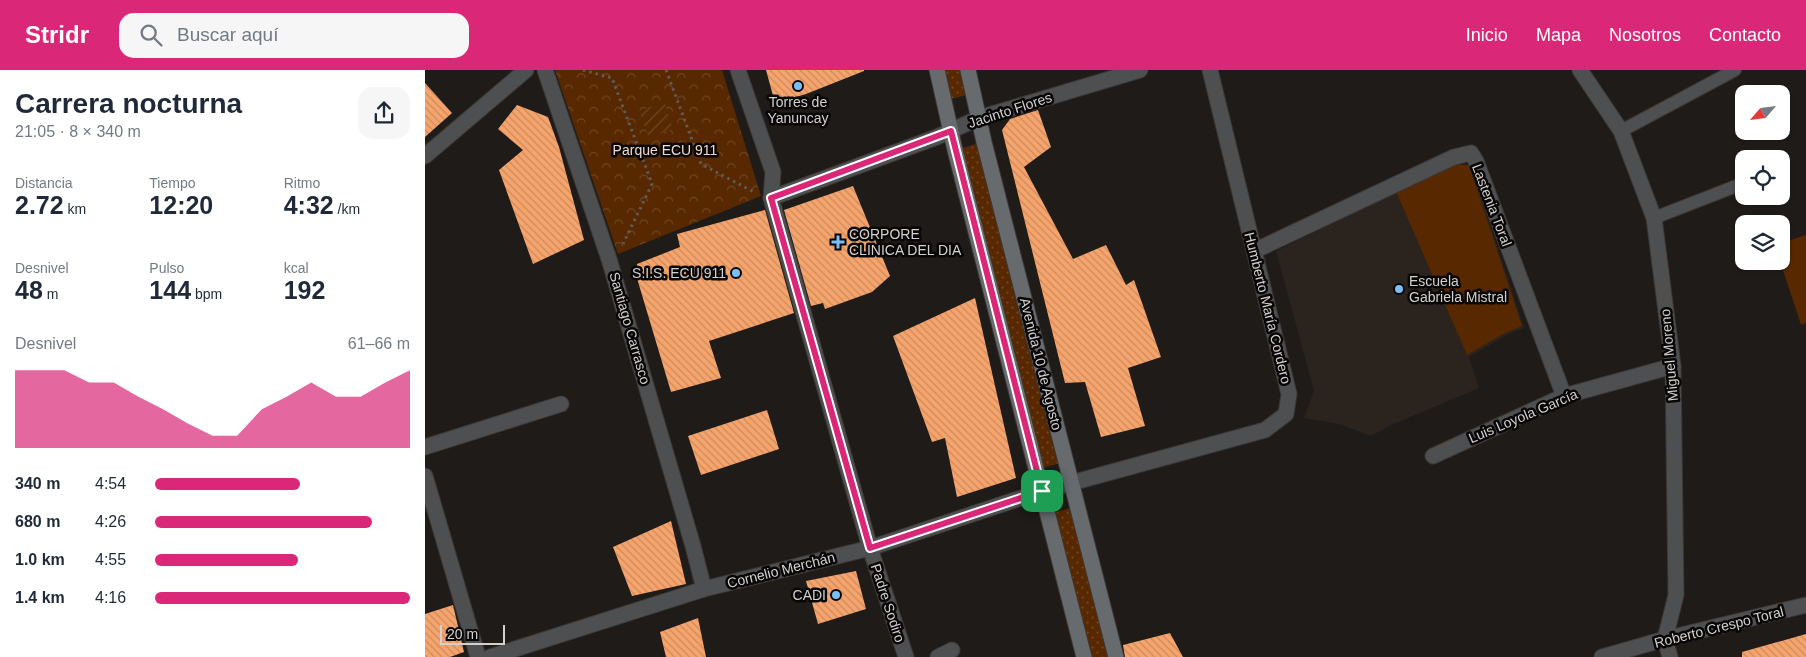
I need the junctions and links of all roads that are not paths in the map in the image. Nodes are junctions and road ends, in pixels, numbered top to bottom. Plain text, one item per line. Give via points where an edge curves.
1 (526, 70) edge
2 (545, 70) edge
3 (737, 70) edge
4 (937, 70) edge
5 (968, 70) edge
6 (1139, 70) edge
7 (1210, 70) edge
8 (1580, 70) edge
9 (1735, 70) edge
10 (979, 118) junction
11 (951, 131) junction
12 (1621, 131) junction
13 (425, 156) edge
14 (1735, 186) edge
15 (766, 197) junction
16 (1654, 218) junction
17 (1255, 250) junction
18 (1673, 366) junction
19 (1564, 396) junction
20 (561, 404) dead end
21 (425, 447) edge
22 (1433, 456) dead end
23 (425, 476) edge
24 (1071, 482) junction
25 (1042, 491) junction
26 (870, 548) junction
27 (704, 589) junction
28 (1806, 605) edge
29 (1665, 639) junction
30 (478, 657) edge
31 (490, 657) edge
32 (906, 657) edge
33 (1084, 657) edge
34 (1116, 657) edge
35 (1602, 657) edge
36 (1670, 657) edge

1 - 13 street
2 - 27 street, Santiago Carrasco via 609,259
3 - 15 street via 773,172
4 - 11 main road
5 - 10 main road, Avenida 10 de Agosto
6 - 10 street, Jacinto Flores
7 - 17 street, Humberto María Cordero
8 - 12 street, Miguel Moreno
9 - 12 lane
10 - 11 street, Jacinto Flores
10 - 24 main road, Avenida 10 de Agosto
11 - 15 street, Jacinto Flores
11 - 25 main road
12 - 16 street, Miguel Moreno
14 - 16 lane
15 - 26 street, Padre Sodiro
16 - 18 street, Miguel Moreno
17 - 19 street, Lastenia Toral via 1454,157 1471,153 1477,161
17 - 24 street, Humberto María Cordero via 1289,394 1286,414 1265,430
18 - 19 street, Luis Loyola García
18 - 29 street, Miguel Moreno via 1676,595
19 - 22 street, Luis Loyola García
20 - 21 street
23 - 30 street
24 - 25 street, Cornelio Merchán
24 - 34 main road, Avenida 10 de Agosto
25 - 26 street, Cornelio Merchán
25 - 33 main road
26 - 27 street, Cornelio Merchán
26 - 32 street, Padre Sodiro
27 - 31 street, Cornelio Merchán
28 - 29 street, Roberto Crespo Toral
29 - 35 street, Roberto Crespo Toral
29 - 36 street, Miguel Moreno

